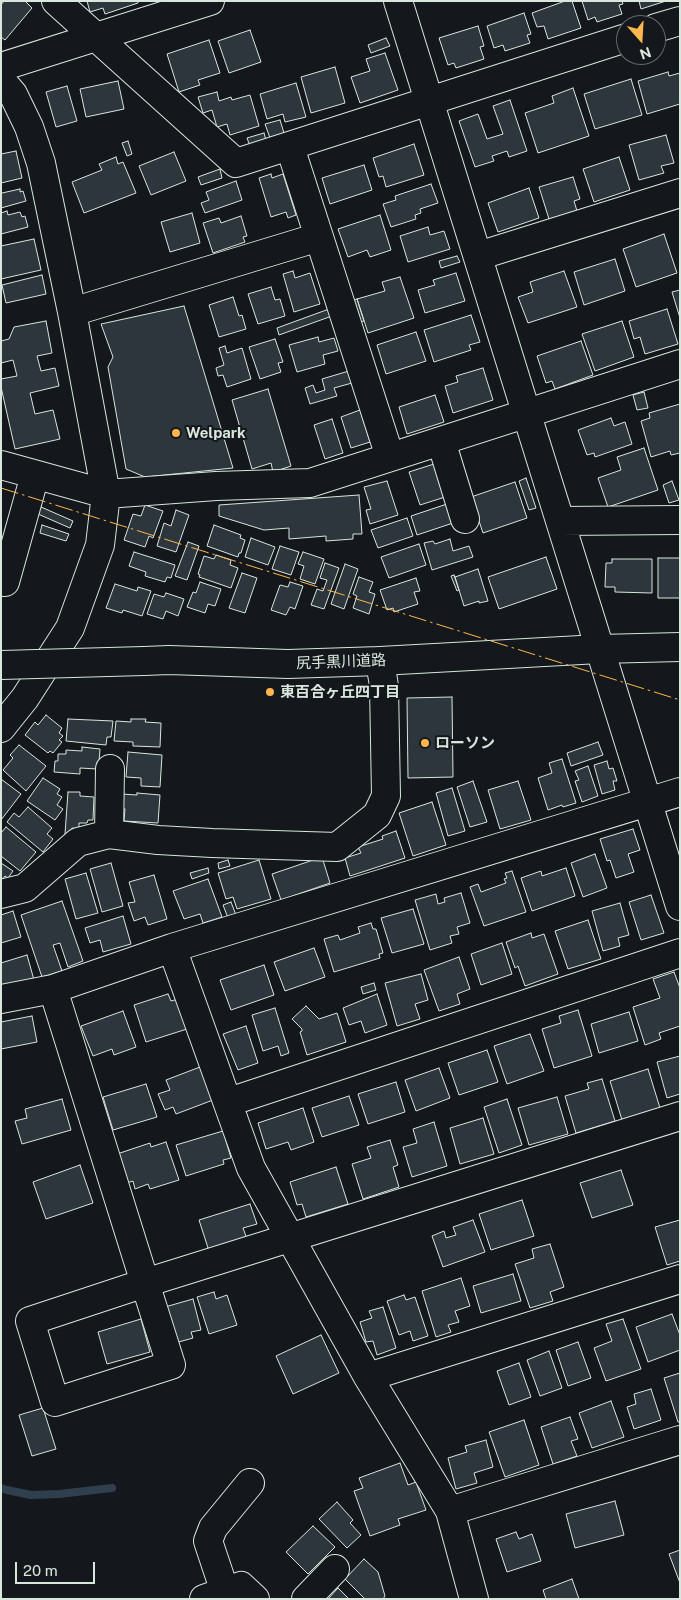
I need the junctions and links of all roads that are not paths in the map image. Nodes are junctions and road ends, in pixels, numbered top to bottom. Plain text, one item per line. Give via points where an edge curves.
1 (56, 1) edge
2 (210, 1) edge
3 (398, 1) edge
4 (680, 21) edge
5 (666, 25) edge
6 (95, 38) junction
7 (616, 41) edge
8 (1, 67) edge
9 (1, 80) edge
10 (429, 102) junction
11 (290, 147) junction
12 (680, 193) edge
13 (319, 237) junction
14 (478, 256) junction
15 (72, 312) junction
16 (680, 364) edge
17 (527, 413) junction
18 (441, 440) junction
19 (390, 457) junction
20 (1, 465) edge
21 (35, 474) junction
22 (106, 494) junction
23 (465, 519) dead end
24 (680, 520) edge
25 (561, 521) junction
26 (5, 582) dead end
27 (680, 647) edge
28 (599, 649) junction
29 (380, 661) junction
30 (1, 665) edge
31 (1, 728) edge
32 (110, 769) dead end
33 (680, 792) edge
34 (647, 803) junction
35 (109, 834) junction
36 (1, 894) edge
37 (680, 906) edge
38 (172, 948) junction
39 (680, 953) edge
40 (53, 989) junction
41 (1, 999) edge
42 (229, 1102) junction
43 (680, 1116) edge
44 (291, 1238) junction
45 (680, 1279) edge
46 (144, 1283) junction
47 (368, 1377) junction
48 (680, 1440) edge
49 (250, 1483) dead end
50 (450, 1511) junction
51 (335, 1569) dead end
52 (214, 1595) edge
53 (255, 1599) edge
54 (306, 1599) edge
55 (474, 1599) edge

1 - 6 street
2 - 6 street
3 - 10 street
4 - 5 street
6 - 8 street
6 - 11 street via 236,163
7 - 10 street
9 - 15 street via 13,94 29,126 41,163
10 - 11 street
10 - 14 street
11 - 13 street
12 - 14 street
13 - 15 street
13 - 19 street
14 - 17 street
15 - 22 street
16 - 17 street
17 - 18 street
17 - 25 street
18 - 19 street
18 - 23 street
19 - 22 street via 310,483
20 - 21 street
21 - 22 street
21 - 26 street
22 - 31 street via 100,546 70,628
24 - 25 street
25 - 28 street
27 - 28 street, 尻手黒川道路
28 - 29 street, 尻手黒川道路
28 - 34 street
29 - 30 street, 尻手黒川道路, bridge via 288,664 144,660
29 - 35 street via 384,686 386,796 377,815 336,847 158,840
32 - 35 street
33 - 34 street
34 - 37 street
34 - 38 street
35 - 36 street via 78,842 25,888
38 - 40 street
38 - 42 street
39 - 42 street
40 - 41 street
40 - 46 street
42 - 44 street via 251,1168
43 - 44 street
44 - 46 street
44 - 47 street
45 - 47 street
46 - 46 street via 171,1365 55,1402 30,1321
47 - 50 street
48 - 50 street
49 - 52 street via 213,1528 208,1541
50 - 55 street
51 - 54 street
52 - 53 street via 242,1586

